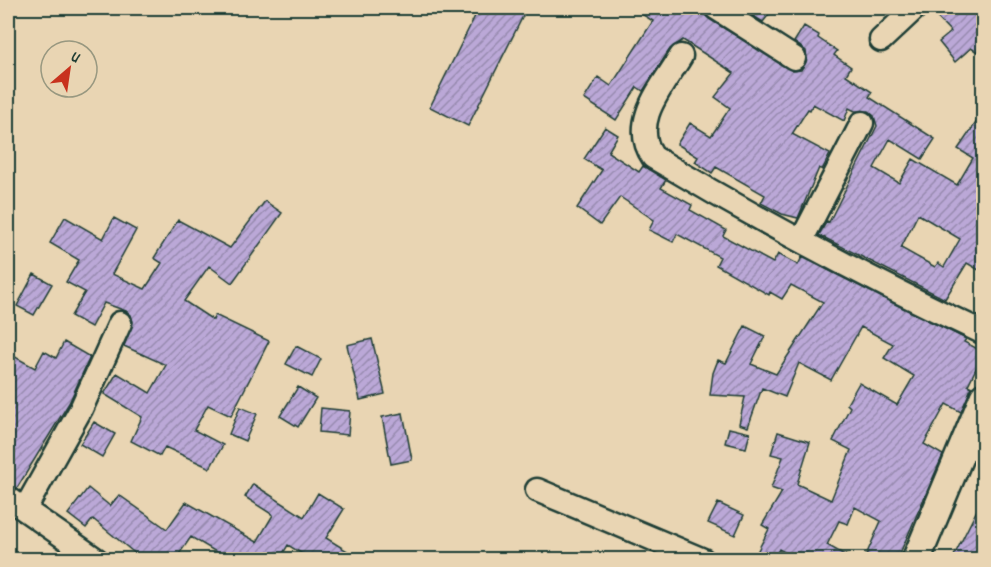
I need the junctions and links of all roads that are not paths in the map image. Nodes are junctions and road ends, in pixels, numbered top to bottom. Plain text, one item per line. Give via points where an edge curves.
1 (716, 8) edge
2 (915, 8) edge
3 (881, 40) dead end
4 (681, 56) dead end
5 (794, 58) dead end
6 (862, 123) dead end
7 (801, 241) junction
8 (120, 323) dead end
9 (984, 333) edge
10 (984, 397) edge
11 (974, 447) edge
12 (537, 490) dead end
13 (16, 504) edge
14 (97, 560) edge
15 (703, 560) edge
16 (916, 560) edge

1 - 5 street
2 - 3 street
4 - 7 street via 646,115 646,146 653,157
6 - 7 street
7 - 9 street
8 - 13 street via 81,410
10 - 11 street
11 - 16 street
12 - 15 street
13 - 14 street

